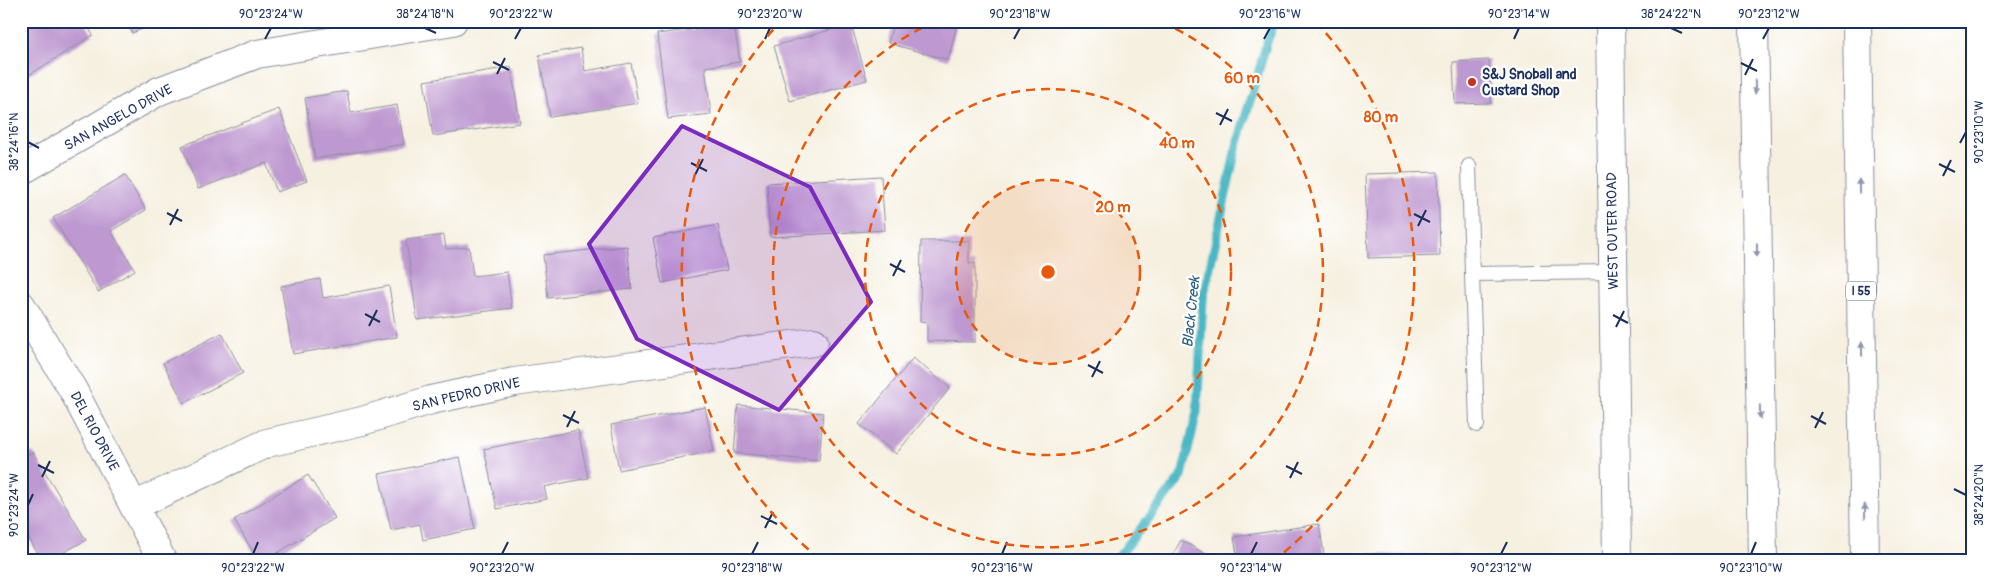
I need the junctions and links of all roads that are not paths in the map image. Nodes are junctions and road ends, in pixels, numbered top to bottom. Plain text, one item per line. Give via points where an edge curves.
1 (453, 21) edge
2 (1610, 21) edge
3 (1754, 21) edge
4 (1856, 21) edge
5 (1469, 166) dead end
6 (21, 171) edge
7 (1613, 272) junction
8 (1472, 274) junction
9 (21, 305) edge
10 (814, 342) dead end
11 (1477, 426) dead end
12 (134, 506) junction
13 (162, 560) edge
14 (1617, 560) edge
15 (1763, 560) edge
16 (1865, 560) edge

1 - 6 main road, SAN ANGELO DRIVE via 257,54 159,91
2 - 7 main road, WEST OUTER ROAD
3 -> 15 main road
16 -> 4 main road, I 55
5 - 8 lane
7 - 8 lane
7 - 14 main road, WEST OUTER ROAD
8 - 11 lane
9 - 12 main road, DEL RIO DRIVE via 74,390
10 - 12 main road, SAN PEDRO DRIVE via 514,382 431,400 362,421 266,444
12 - 13 main road, DEL RIO DRIVE

